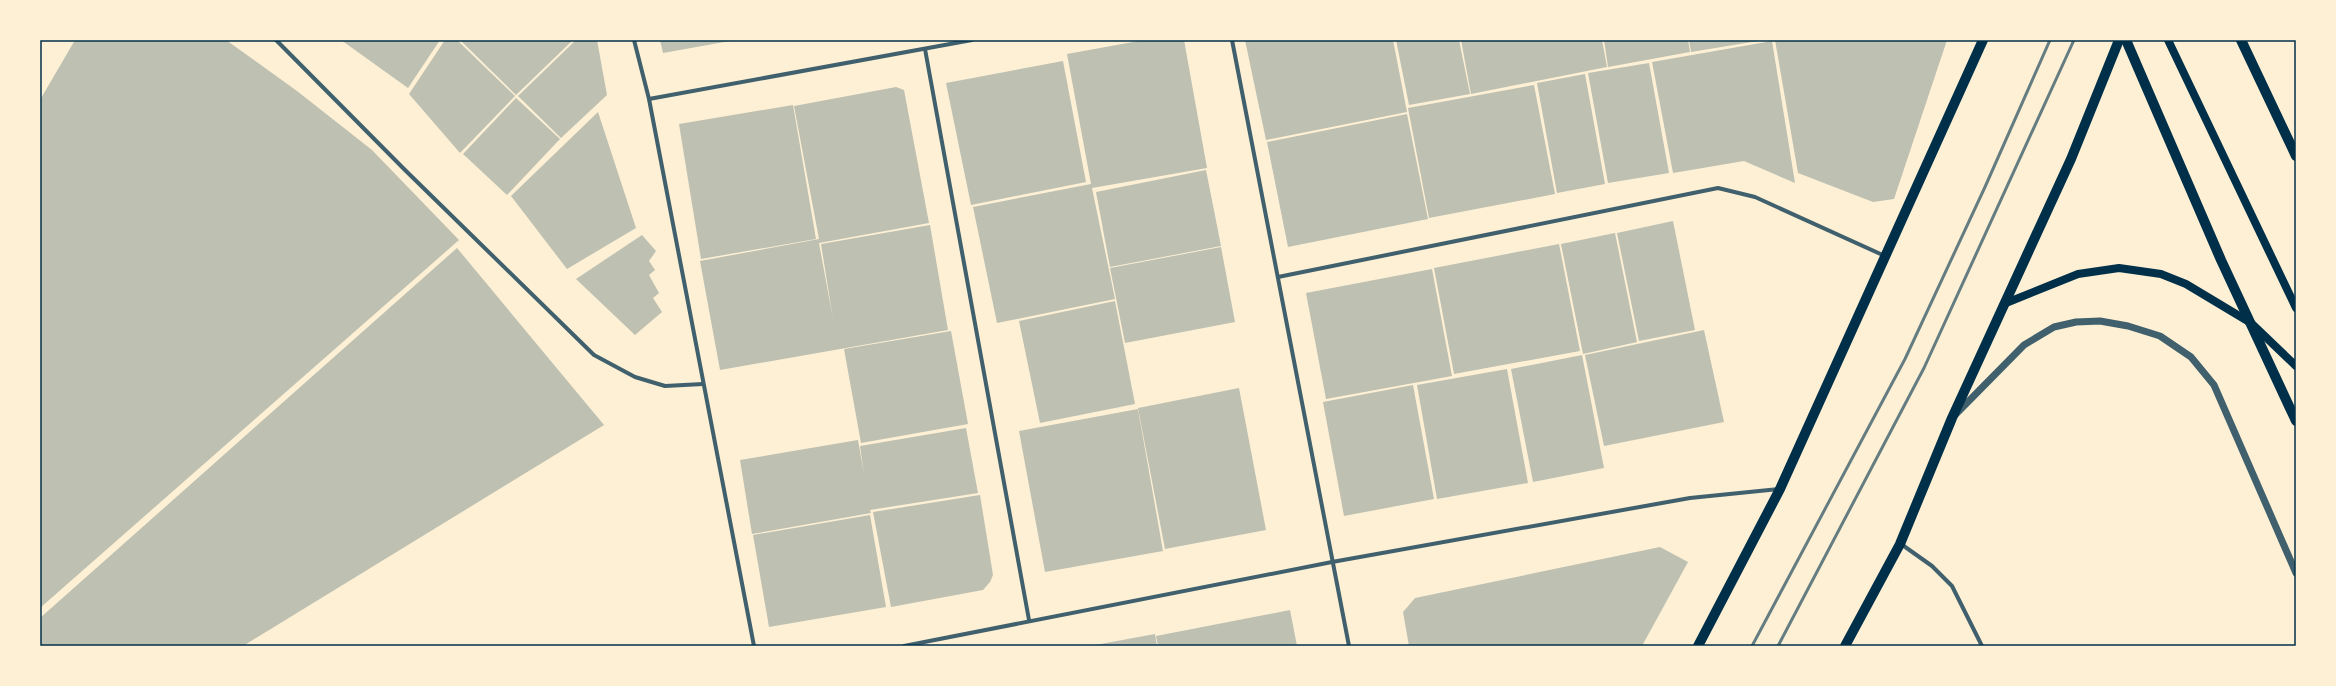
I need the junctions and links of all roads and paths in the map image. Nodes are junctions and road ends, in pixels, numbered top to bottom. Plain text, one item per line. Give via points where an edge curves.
1 (276, 40) edge
2 (634, 40) edge
3 (972, 40) edge
4 (1232, 40) edge
5 (1983, 40) edge
6 (2119, 40) edge
7 (2126, 40) edge
8 (2168, 40) edge
9 (2241, 40) edge
10 (925, 49) junction
11 (649, 99) junction
12 (2296, 156) edge
13 (1887, 257) junction
14 (1278, 278) junction
15 (2006, 303) junction
16 (2296, 308) edge
17 (2251, 323) junction
18 (2296, 366) edge
19 (703, 384) junction
20 (1952, 418) junction
21 (2296, 421) edge
22 (1780, 489) junction
23 (1900, 544) junction
24 (1332, 562) junction
25 (2296, 574) edge
26 (1028, 620) junction
27 (754, 646) edge
28 (904, 646) edge
29 (1349, 646) edge
30 (1698, 646) edge
31 (1845, 646) edge
32 (1982, 646) edge

1 - 19 street via 594,355 635,377 665,386
2 - 11 street
3 - 10 street
4 - 14 street
5 - 13 main road
6 - 15 main road via 2072,159
7 - 17 main road via 2220,260
8 - 16 main road
9 - 12 main road
10 - 11 street
10 - 26 street
11 - 19 street
13 - 14 street via 1755,197 1718,188
13 - 22 main road
14 - 24 street
15 - 17 main road via 2078,274 2119,268 2161,274 2186,284
15 - 20 main road
17 - 18 main road
17 - 21 main road
19 - 27 street
20 - 23 main road
20 - 25 street via 2024,345 2054,327 2076,322 2100,321 2160,336 2191,357 2214,384
22 - 24 street via 1690,498
22 - 30 main road
23 - 31 main road
23 - 32 street via 1932,566 1952,586
24 - 26 street
24 - 29 street
26 - 28 street

